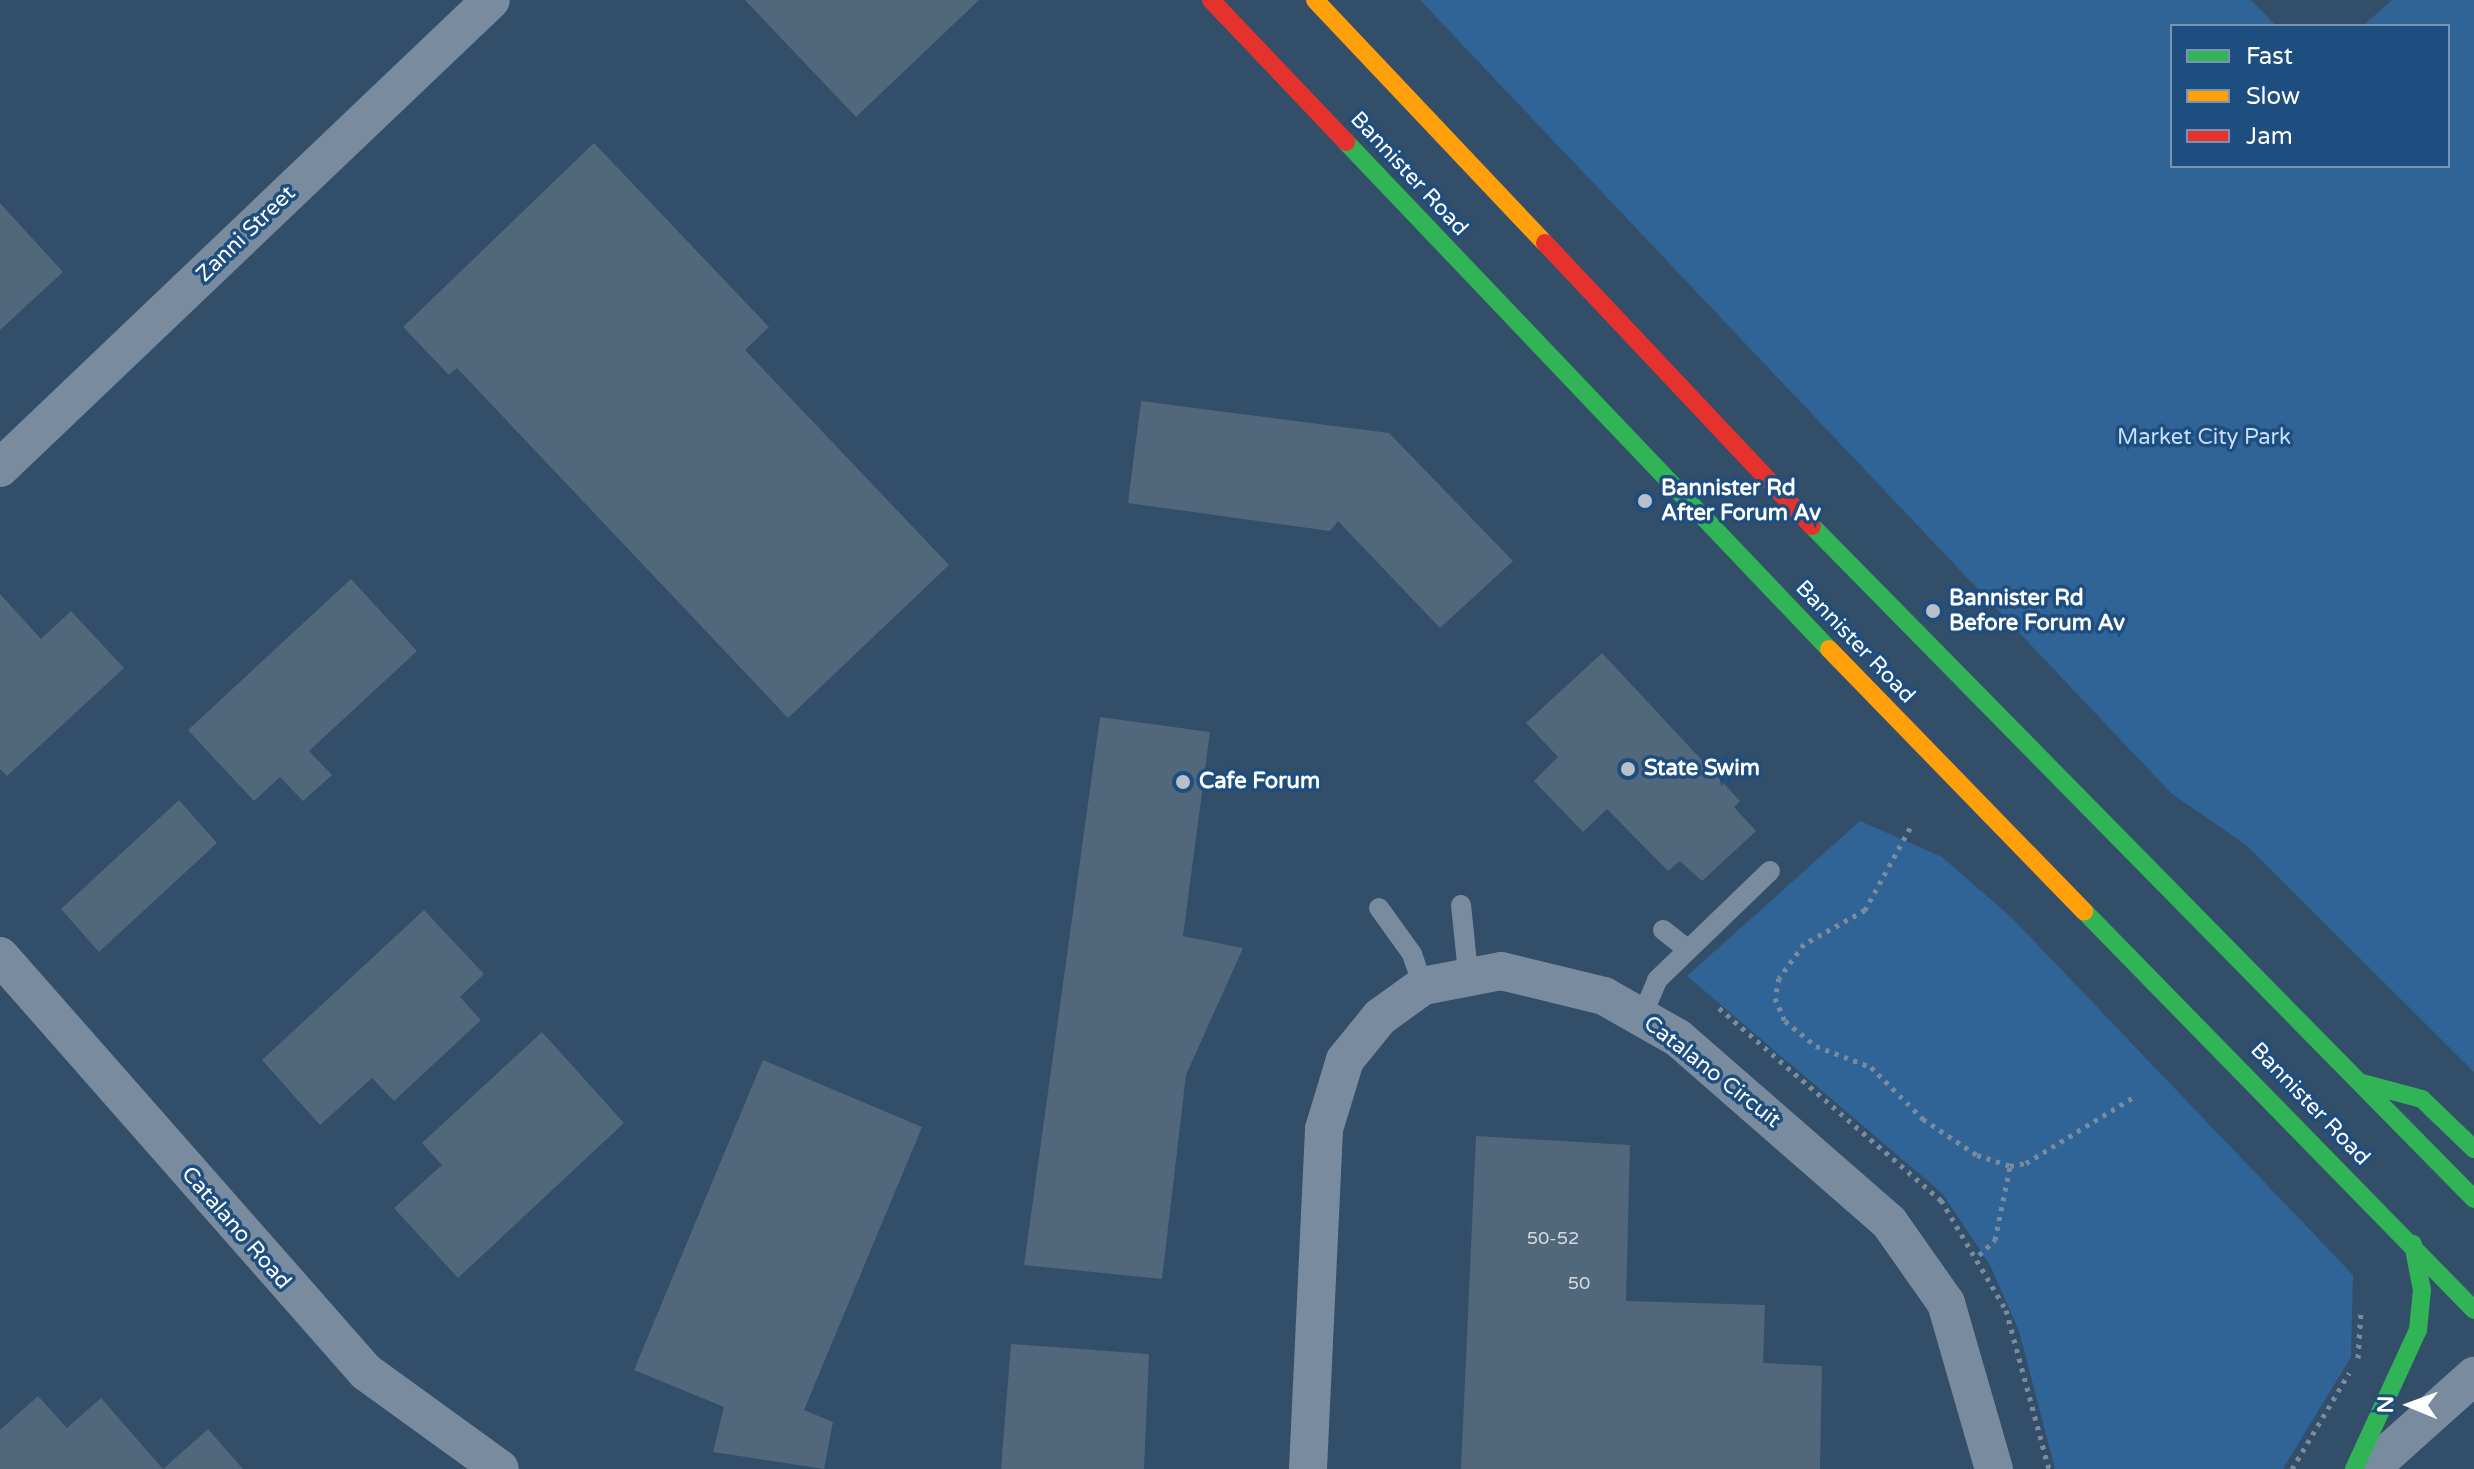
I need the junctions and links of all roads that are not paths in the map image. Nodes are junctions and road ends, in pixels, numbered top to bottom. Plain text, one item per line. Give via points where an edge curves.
1 (491, 0) edge
2 (1211, 0) edge
3 (1315, 0) edge
4 (0, 468) edge
5 (1770, 871) dead end
6 (1461, 905) dead end
7 (1379, 908) dead end
8 (1663, 930) dead end
9 (1686, 948) junction
10 (0, 956) edge
11 (1468, 973) junction
12 (1423, 986) junction
13 (1642, 1016) junction
14 (2360, 1082) junction
15 (2474, 1149) edge
16 (2474, 1199) edge
17 (2413, 1244) junction
18 (2474, 1310) edge
19 (2474, 1376) edge
20 (500, 1469) edge
21 (1308, 1469) edge
22 (1994, 1469) edge
23 (2354, 1469) edge
24 (2370, 1469) edge

1 - 4 street, Zanni Street
2 - 17 main road, Bannister Road via 1759,578
3 - 14 main road via 1828,543
5 - 9 lane
6 - 11 lane
7 - 12 lane via 1412,954
8 - 9 lane
9 - 13 lane via 1657,980
10 - 20 street, Catalano Road via 366,1372
11 - 12 street, Catalano Circuit
11 - 13 street, Catalano Circuit via 1554,979
12 - 21 street, Catalano Circuit via 1380,1017 1345,1060 1324,1129
13 - 22 street, Catalano Circuit via 1889,1222 1946,1303
14 - 15 main road via 2422,1099
14 - 16 main road
17 - 18 main road, Bannister Road
17 - 23 main road via 2422,1290 2418,1330
19 - 24 street

